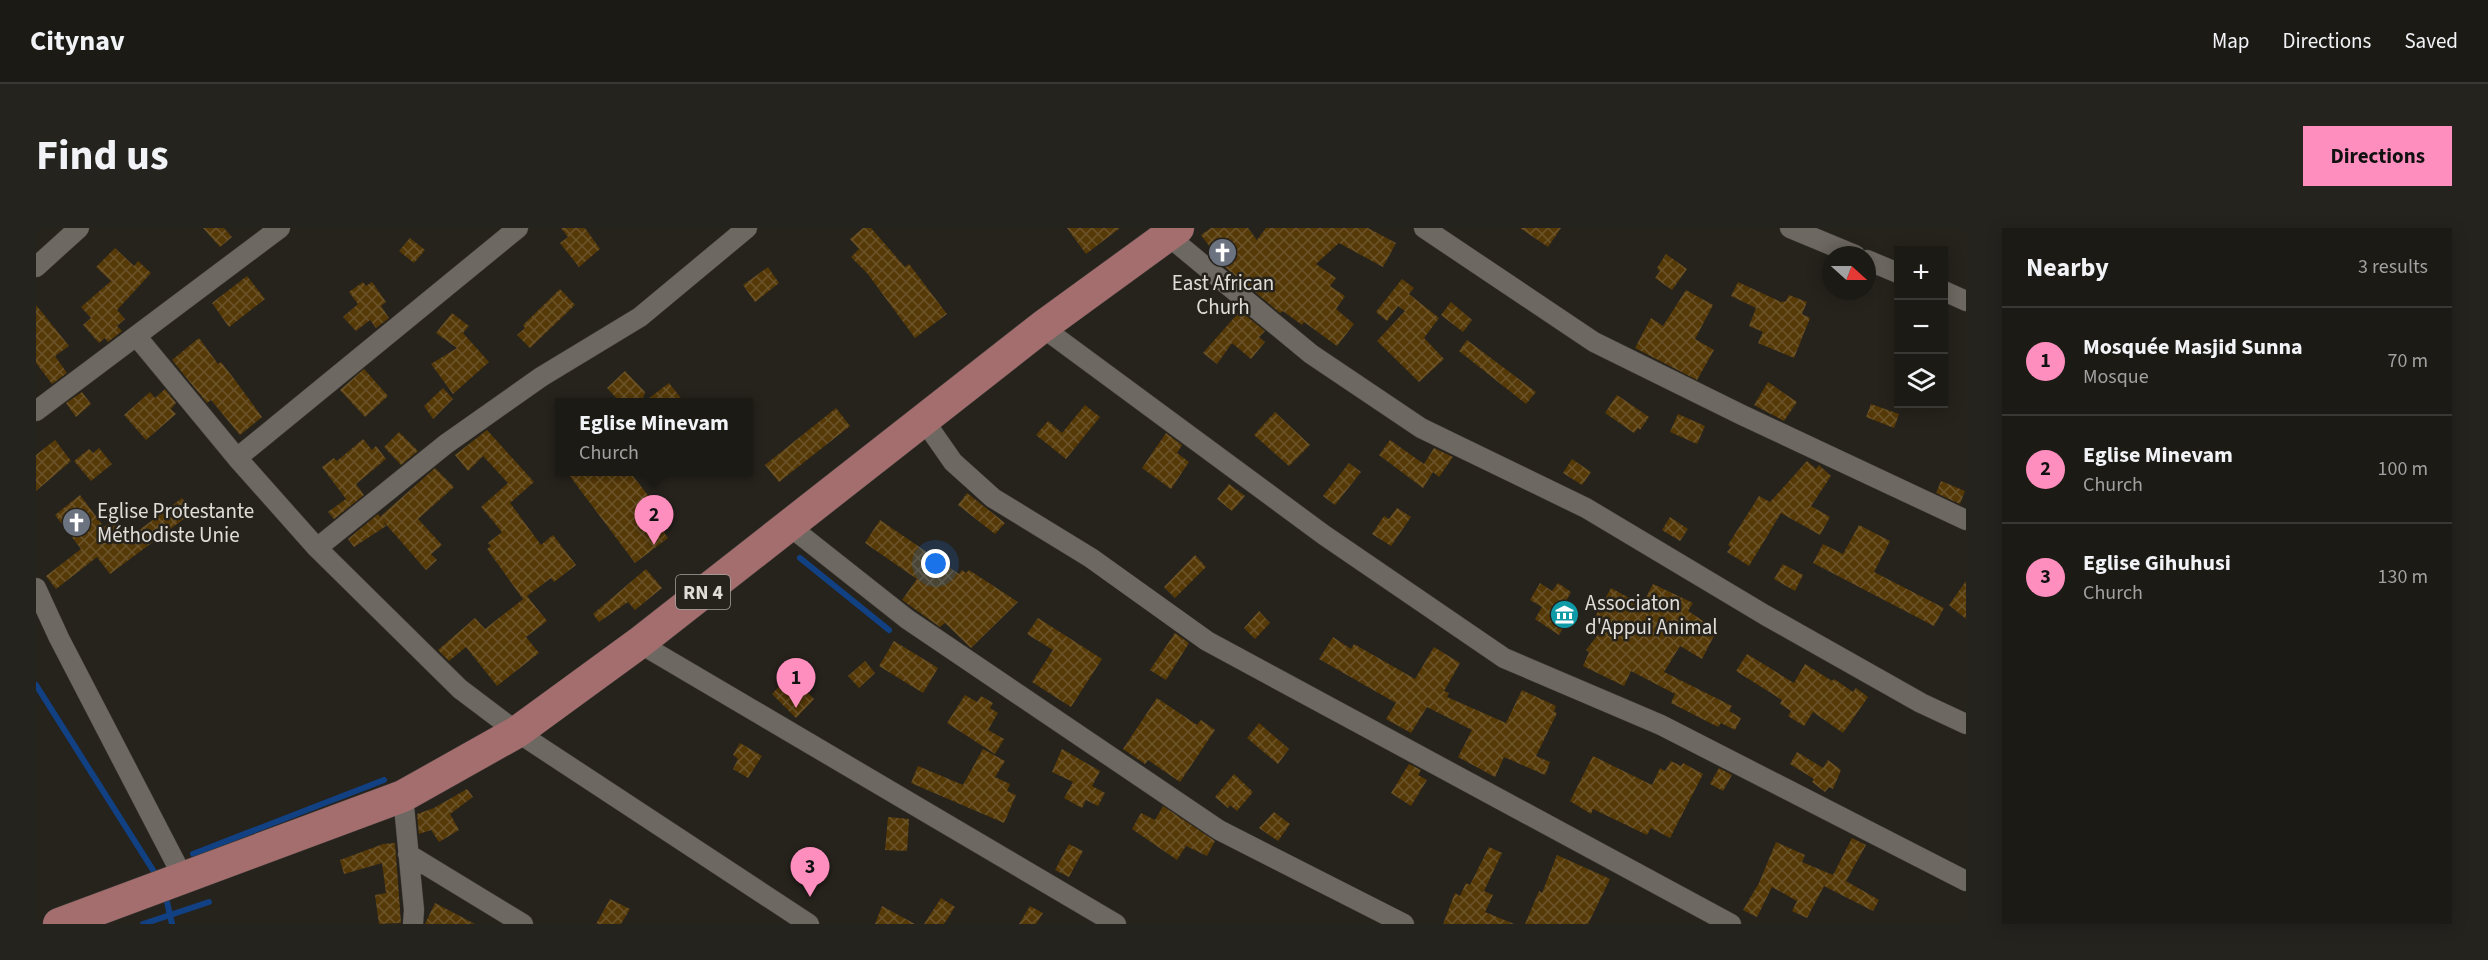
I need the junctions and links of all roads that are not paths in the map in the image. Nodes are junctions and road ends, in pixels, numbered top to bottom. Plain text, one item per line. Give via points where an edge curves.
1 (79, 228) edge
2 (280, 228) edge
3 (518, 228) edge
4 (747, 228) edge
5 (1424, 228) edge
6 (1790, 228) edge
7 (1173, 232) edge
8 (1833, 246) edge
9 (1876, 264) edge
10 (36, 267) edge
11 (1894, 271) edge
12 (1948, 293) edge
13 (1966, 301) edge
14 (1042, 327) junction
15 (137, 337) junction
16 (36, 411) edge
17 (922, 420) junction
18 (237, 458) junction
19 (1966, 520) edge
20 (788, 525) junction
21 (317, 548) junction
22 (36, 588) edge
23 (639, 643) junction
24 (1966, 724) edge
25 (517, 732) junction
26 (403, 796) junction
27 (408, 854) junction
28 (184, 879) junction
29 (1966, 881) edge
30 (59, 924) edge
31 (412, 924) edge
32 (523, 924) edge
33 (809, 924) edge
34 (1116, 924) edge
35 (1404, 924) edge
36 (1731, 924) edge

1 - 10 street
2 - 15 street
3 - 18 street
4 - 21 street via 640,317 541,377 446,444
5 - 19 street via 1594,342
6 - 8 street
7 - 14 main road, RN 4
7 - 24 street via 1311,354 1421,428 1587,508 1765,615
9 - 11 street
12 - 13 street
14 - 17 main road, RN 4
14 - 29 street via 1324,535 1504,658 1661,725
15 - 16 street
15 - 18 street
17 - 20 main road, RN 4
17 - 36 street via 954,462 993,498 1091,558 1207,641
18 - 21 street
20 - 23 main road, RN 4
20 - 35 street via 908,619 1219,830
21 - 25 street via 460,689
22 - 28 street via 58,638
23 - 25 main road, RN 4
23 - 34 street
25 - 26 main road, RN 4
25 - 33 street
26 - 27 street
26 - 28 main road, RN 4
27 - 31 street
27 - 32 street
28 - 30 main road, RN 4

